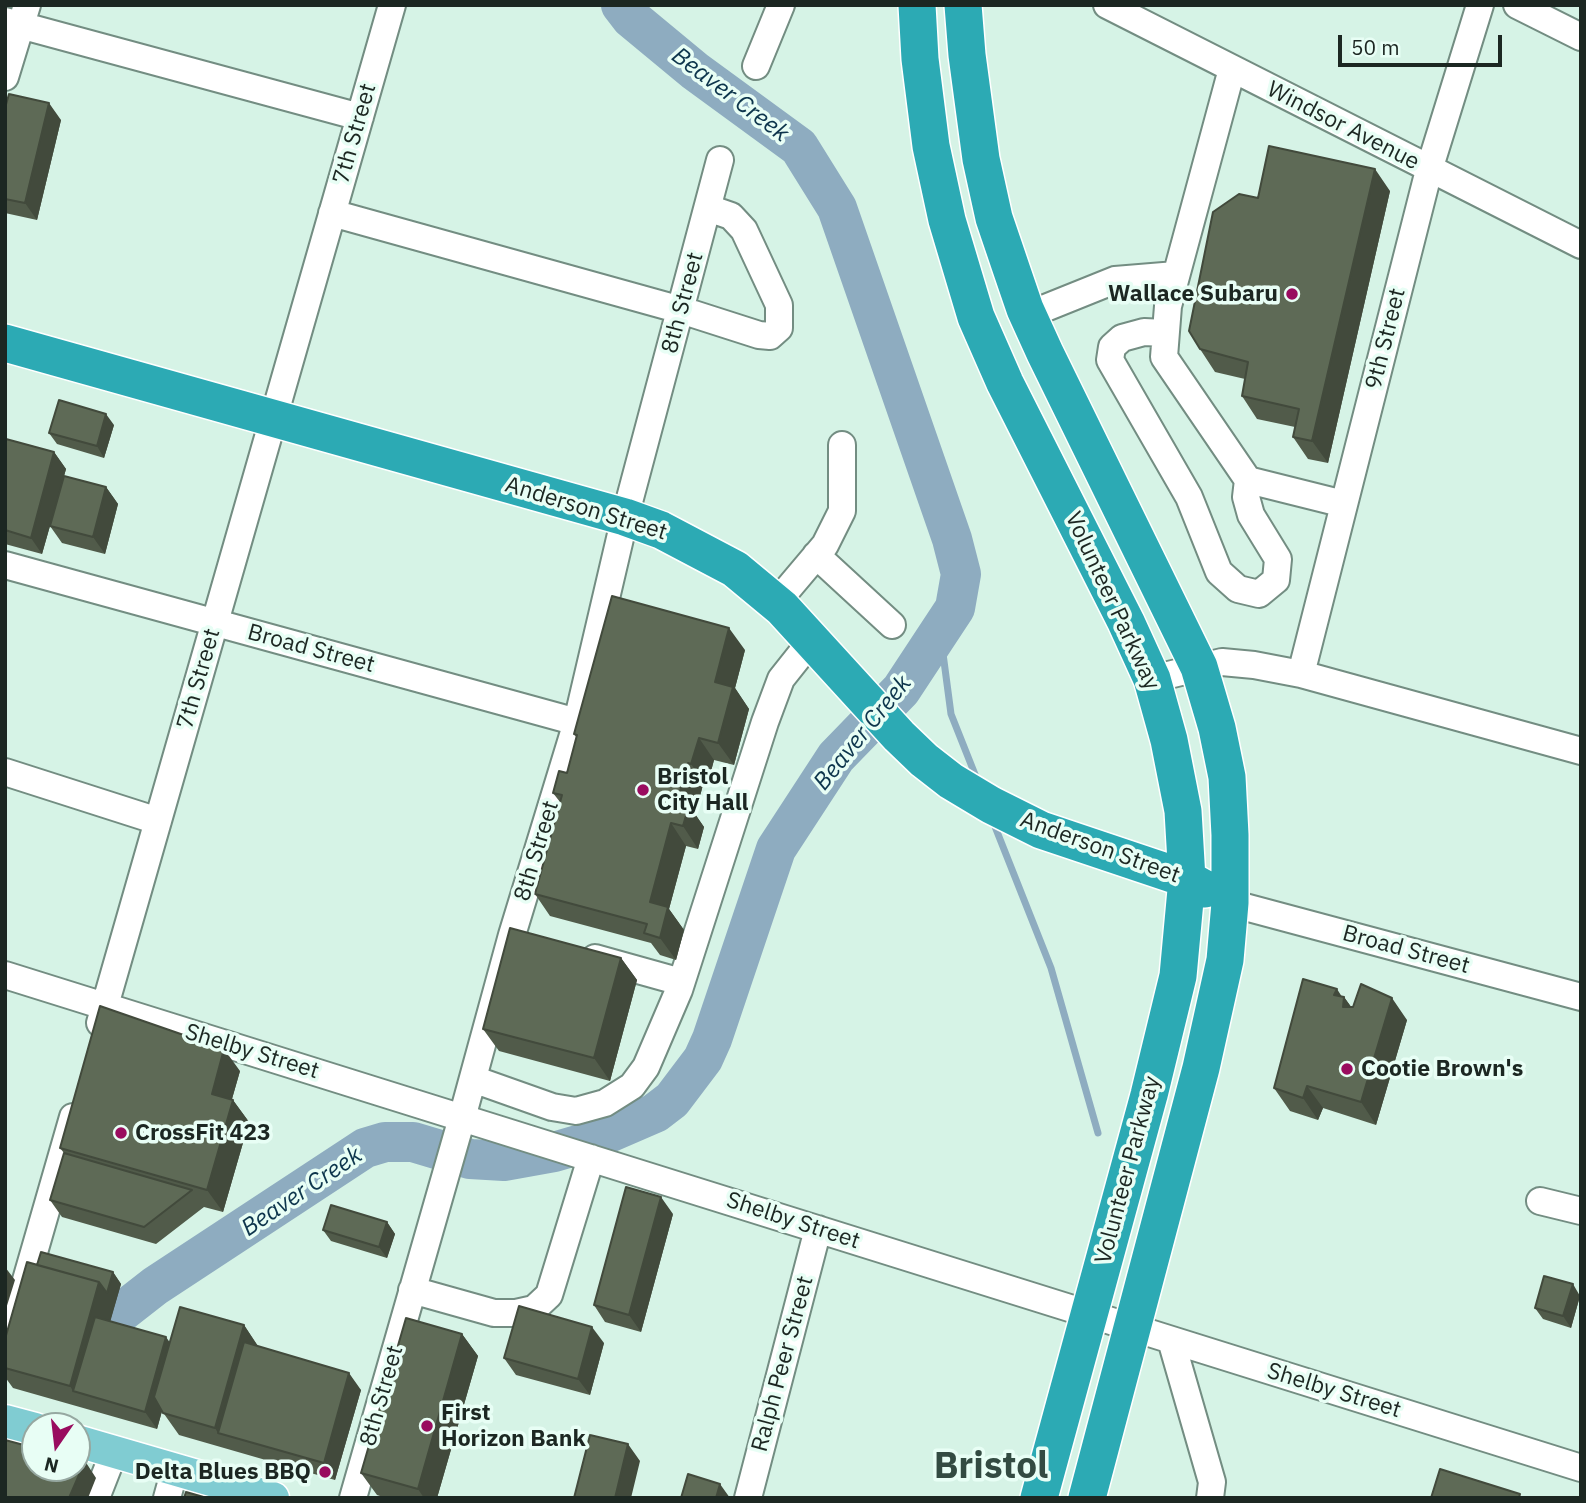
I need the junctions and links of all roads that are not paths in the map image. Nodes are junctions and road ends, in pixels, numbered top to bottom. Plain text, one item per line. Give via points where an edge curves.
1 (392, 5) edge
2 (781, 5) edge
3 (917, 5) edge
4 (964, 5) edge
5 (1107, 5) edge
6 (1480, 5) edge
7 (1517, 5) edge
8 (18, 17) edge
9 (1581, 37) edge
10 (755, 66) dead end
11 (1232, 69) junction
12 (5, 77) edge
13 (360, 117) junction
14 (720, 160) dead end
15 (1429, 170) junction
16 (708, 208) junction
17 (332, 213) junction
18 (1581, 245) edge
19 (1176, 275) junction
20 (681, 310) junction
21 (1028, 315) junction
22 (1166, 332) junction
23 (5, 343) edge
24 (274, 418) junction
25 (842, 445) dead end
26 (1248, 480) junction
27 (1344, 505) junction
28 (625, 517) junction
29 (816, 555) junction
30 (5, 565) edge
31 (776, 603) junction
32 (215, 622) junction
33 (892, 625) dead end
34 (812, 640) junction
35 (1199, 667) junction
36 (1301, 674) junction
37 (1152, 678) junction
38 (577, 722) junction
39 (1581, 751) edge
40 (7, 779) edge
41 (158, 821) junction
42 (1186, 879) junction
43 (1230, 903) junction
44 (512, 935) junction
45 (538, 942) edge
46 (577, 953) edge
47 (5, 975) edge
48 (681, 982) junction
49 (1581, 998) edge
50 (105, 1006) junction
51 (93, 1046) edge
52 (473, 1079) junction
53 (78, 1099) edge
54 (563, 1110) junction
55 (460, 1125) junction
56 (550, 1146) junction
57 (591, 1158) junction
58 (1540, 1201) dead end
59 (1581, 1211) edge
60 (818, 1229) junction
61 (412, 1290) junction
62 (1089, 1314) junction
63 (1134, 1328) junction
64 (1171, 1340) junction
65 (5, 1353) edge
66 (91, 1445) edge
67 (114, 1452) junction
68 (1581, 1468) edge
69 (171, 1484) edge
70 (96, 1498) edge
71 (274, 1498) edge
72 (353, 1498) edge
73 (748, 1498) edge
74 (1039, 1498) edge
75 (1087, 1498) edge
76 (1210, 1498) edge

1 - 13 street, 7th Street
2 - 10 street
3 - 37 highway, Volunteer Parkway via 931,146 976,317
4 - 21 highway, Volunteer Parkway via 981,159 995,218
5 - 11 street, Windsor Avenue
6 - 15 street, 9th Street
7 - 9 street
8 - 12 street
8 - 13 street
11 - 15 street, Windsor Avenue
11 - 19 street
13 - 17 street, 7th Street
14 - 16 street, 8th Street
15 - 18 street, Windsor Avenue
15 - 27 street, 9th Street
16 - 20 street, 8th Street
16 - 20 street via 732,216 744,230 779,305 779,328 771,336 759,335
17 - 20 street
17 - 24 street, 7th Street
19 - 21 street via 1115,280
19 - 22 street
20 - 28 street, 8th Street
21 - 35 highway, Volunteer Parkway
22 - 26 street via 1164,357
22 - 26 street via 1122,338 1112,347 1110,360 1189,497 1219,572 1238,589 1259,594 1276,580 1278,559 1251,514
23 - 24 highway, Anderson Street
24 - 28 highway, Anderson Street
24 - 32 street, 7th Street
25 - 29 street via 842,511
26 - 27 street
27 - 36 street, 9th Street
28 - 31 highway, Anderson Street via 716,558
28 - 38 street, 8th Street
29 - 31 street
29 - 33 street
30 - 32 street, Broad Street
31 - 34 highway, Anderson Street
32 - 38 street, Broad Street
32 - 41 street, 7th Street
34 - 42 highway, Anderson Street via 923,760 970,793 1071,841
34 - 48 street via 781,679
35 - 36 street via 1234,662
35 - 37 street
35 - 43 highway, Volunteer Parkway via 1227,778
36 - 39 street
37 - 42 highway, Volunteer Parkway via 1183,811
38 - 44 street, 8th Street
40 - 41 street
41 - 50 street, 7th Street
42 - 43 highway, Anderson Street
42 - 62 highway, Volunteer Parkway via 1178,976
43 - 49 street, Broad Street
43 - 63 highway, Volunteer Parkway via 1225,960 1210,1028
44 - 45 street
44 - 52 street, 8th Street
46 - 48 street
47 - 50 street, Shelby Street
48 - 54 street via 646,1067 632,1086 605,1102
50 - 51 street, 7th Street
50 - 55 street, Shelby Street
52 - 54 street
52 - 55 street, 8th Street
53 - 65 street
54 - 56 street
55 - 56 street, Shelby Street
55 - 61 street, 8th Street
56 - 57 street, Shelby Street
57 - 60 street, Shelby Street
57 - 61 street via 549,1296 534,1309 494,1313
58 - 59 street
60 - 62 street, Shelby Street
60 - 73 street, Ralph Peer Street
61 - 72 street, 8th Street
62 - 63 street, Shelby Street
62 - 74 highway, Volunteer Parkway
63 - 64 street, Shelby Street
63 - 75 highway, Volunteer Parkway
64 - 68 street, Shelby Street
64 - 76 street via 1212,1482
66 - 67 main road
67 - 69 main road
67 - 70 street
69 - 71 main road

